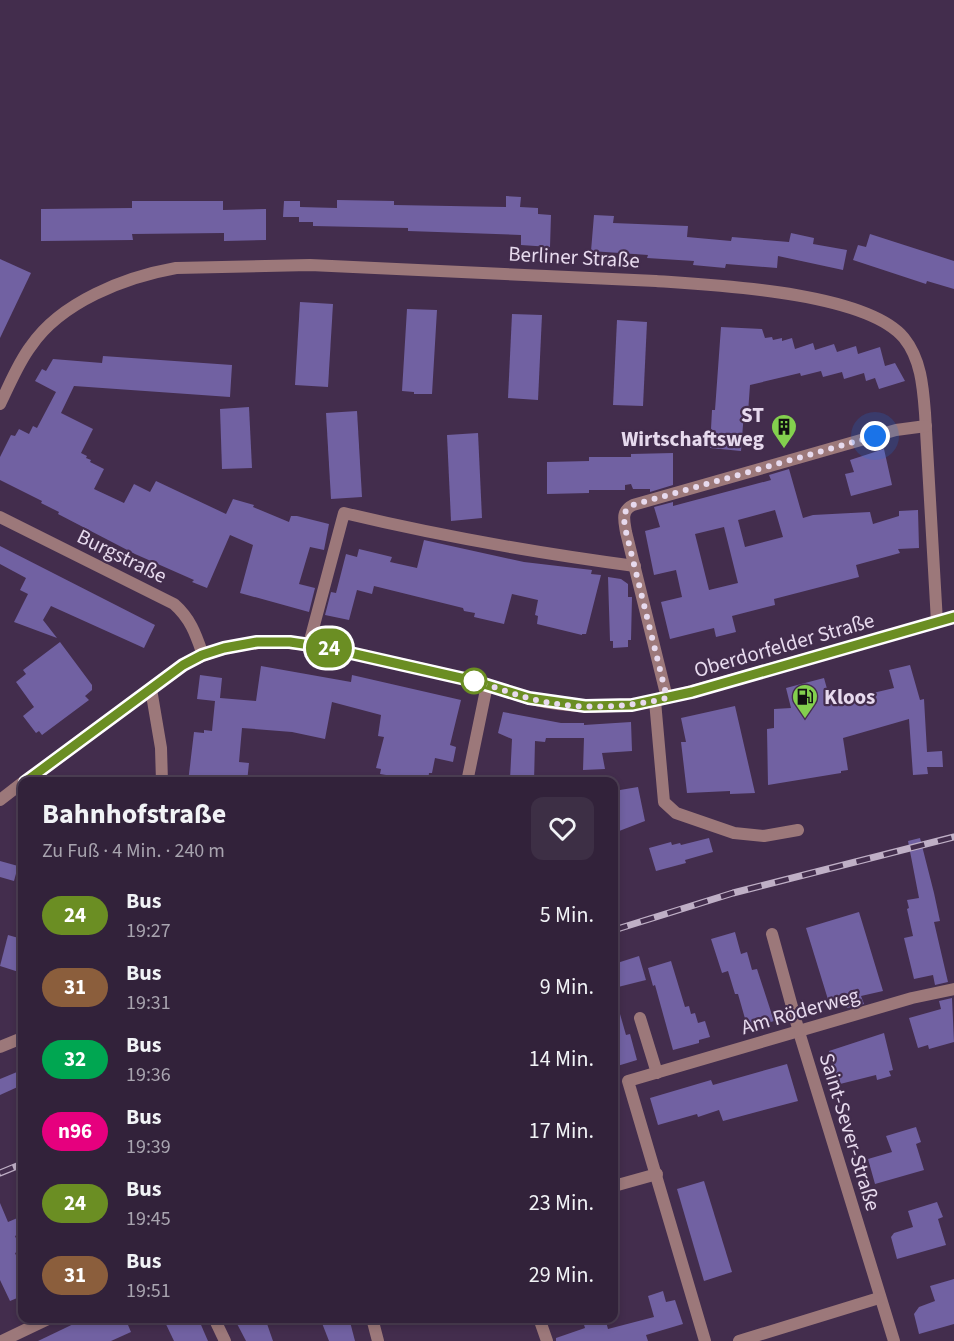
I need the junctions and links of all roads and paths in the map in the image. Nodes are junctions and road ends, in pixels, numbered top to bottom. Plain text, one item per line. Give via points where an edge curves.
1 (0, 404) edge
2 (926, 426) junction
3 (0, 517) edge
4 (635, 566) junction
5 (954, 617) edge
6 (937, 622) junction
7 (309, 644) junction
8 (202, 655) junction
9 (487, 685) junction
10 (151, 689) junction
11 (661, 700) junction
12 (31, 777) edge
13 (162, 777) edge
14 (468, 777) edge
15 (18, 786) edge
16 (0, 800) edge
17 (798, 830) dead end
18 (772, 934) dead end
19 (954, 989) edge
20 (640, 1018) dead end
21 (799, 1032) junction
22 (18, 1040) edge
23 (0, 1047) edge
24 (657, 1073) junction
25 (657, 1174) junction
26 (618, 1185) edge
27 (879, 1298) junction
28 (40, 1323) edge
29 (216, 1323) edge
30 (373, 1323) edge
31 (541, 1323) edge
32 (2, 1341) edge
33 (225, 1341) edge
34 (378, 1341) edge
35 (547, 1341) edge
36 (705, 1341) edge
37 (739, 1341) edge
38 (894, 1341) edge

1 - 2 street, Berliner Straße via 24,357 45,329 76,306 116,285 176,268 310,265 691,283 841,304 877,318 903,338 914,355 923,383
2 - 4 street via 896,430 633,505 624,513 624,521
2 - 6 street, Berliner Straße
3 - 8 street, Burgstraße via 174,604 193,626
4 - 7 street via 488,544 344,513
4 - 11 street
5 - 6 street, Oberdorfelder Straße
6 - 11 street, Oberdorfelder Straße
7 - 8 street, Oberdorfelder Straße via 257,642
7 - 9 street, Oberdorfelder Straße
8 - 10 street, Oberdorfelder Straße
9 - 11 street, Oberdorfelder Straße via 529,698 585,706
9 - 14 street
10 - 12 street, Oberdorfelder Straße
10 - 13 street
11 - 17 street via 664,802 669,808 734,833 764,836
15 - 16 street, Oberdorfelder Straße
18 - 21 street, Saint-Sever-Straße
19 - 21 street, Am Röderweg
20 - 24 street
21 - 24 street, Am Röderweg
21 - 27 street, Saint-Sever-Straße
22 - 23 street
24 - 25 street, Am Röderweg via 628,1081
25 - 26 street
25 - 36 street
27 - 37 street
27 - 38 street, Saint-Sever-Straße
28 - 32 street
29 - 33 street
30 - 34 street
31 - 35 street

